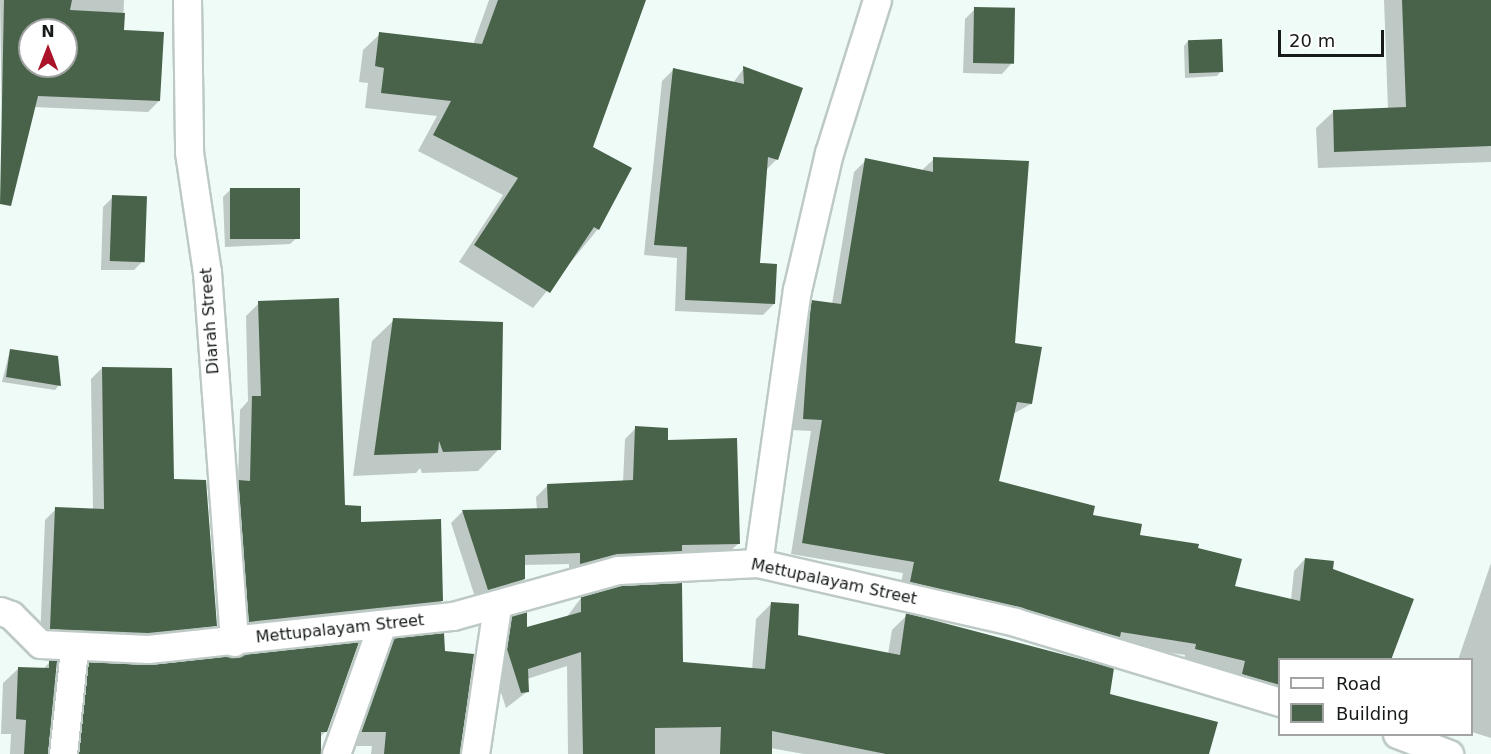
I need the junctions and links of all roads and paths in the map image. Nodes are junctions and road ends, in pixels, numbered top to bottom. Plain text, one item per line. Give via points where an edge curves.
1 (187, 0) edge
2 (878, 0) edge
3 (758, 563) junction
4 (497, 608) junction
5 (0, 611) edge
6 (381, 627) junction
7 (234, 642) junction
8 (74, 650) junction
9 (1278, 701) edge
10 (1400, 736) edge
11 (63, 754) edge
12 (336, 754) edge
13 (476, 754) edge
14 (1449, 754) edge

1 - 7 street, Diarah Street via 189,152 207,272
2 - 3 street via 828,153 797,290
3 - 4 street, Mettupalayam Street via 618,570
3 - 9 street, Mettupalayam Street via 1015,622
4 - 6 street, Mettupalayam Street
4 - 13 street
5 - 8 street, Mettupalayam Street via 12,615 40,644
6 - 7 street, Mettupalayam Street
6 - 12 street
7 - 8 street, Mettupalayam Street
8 - 11 street
10 - 14 street

